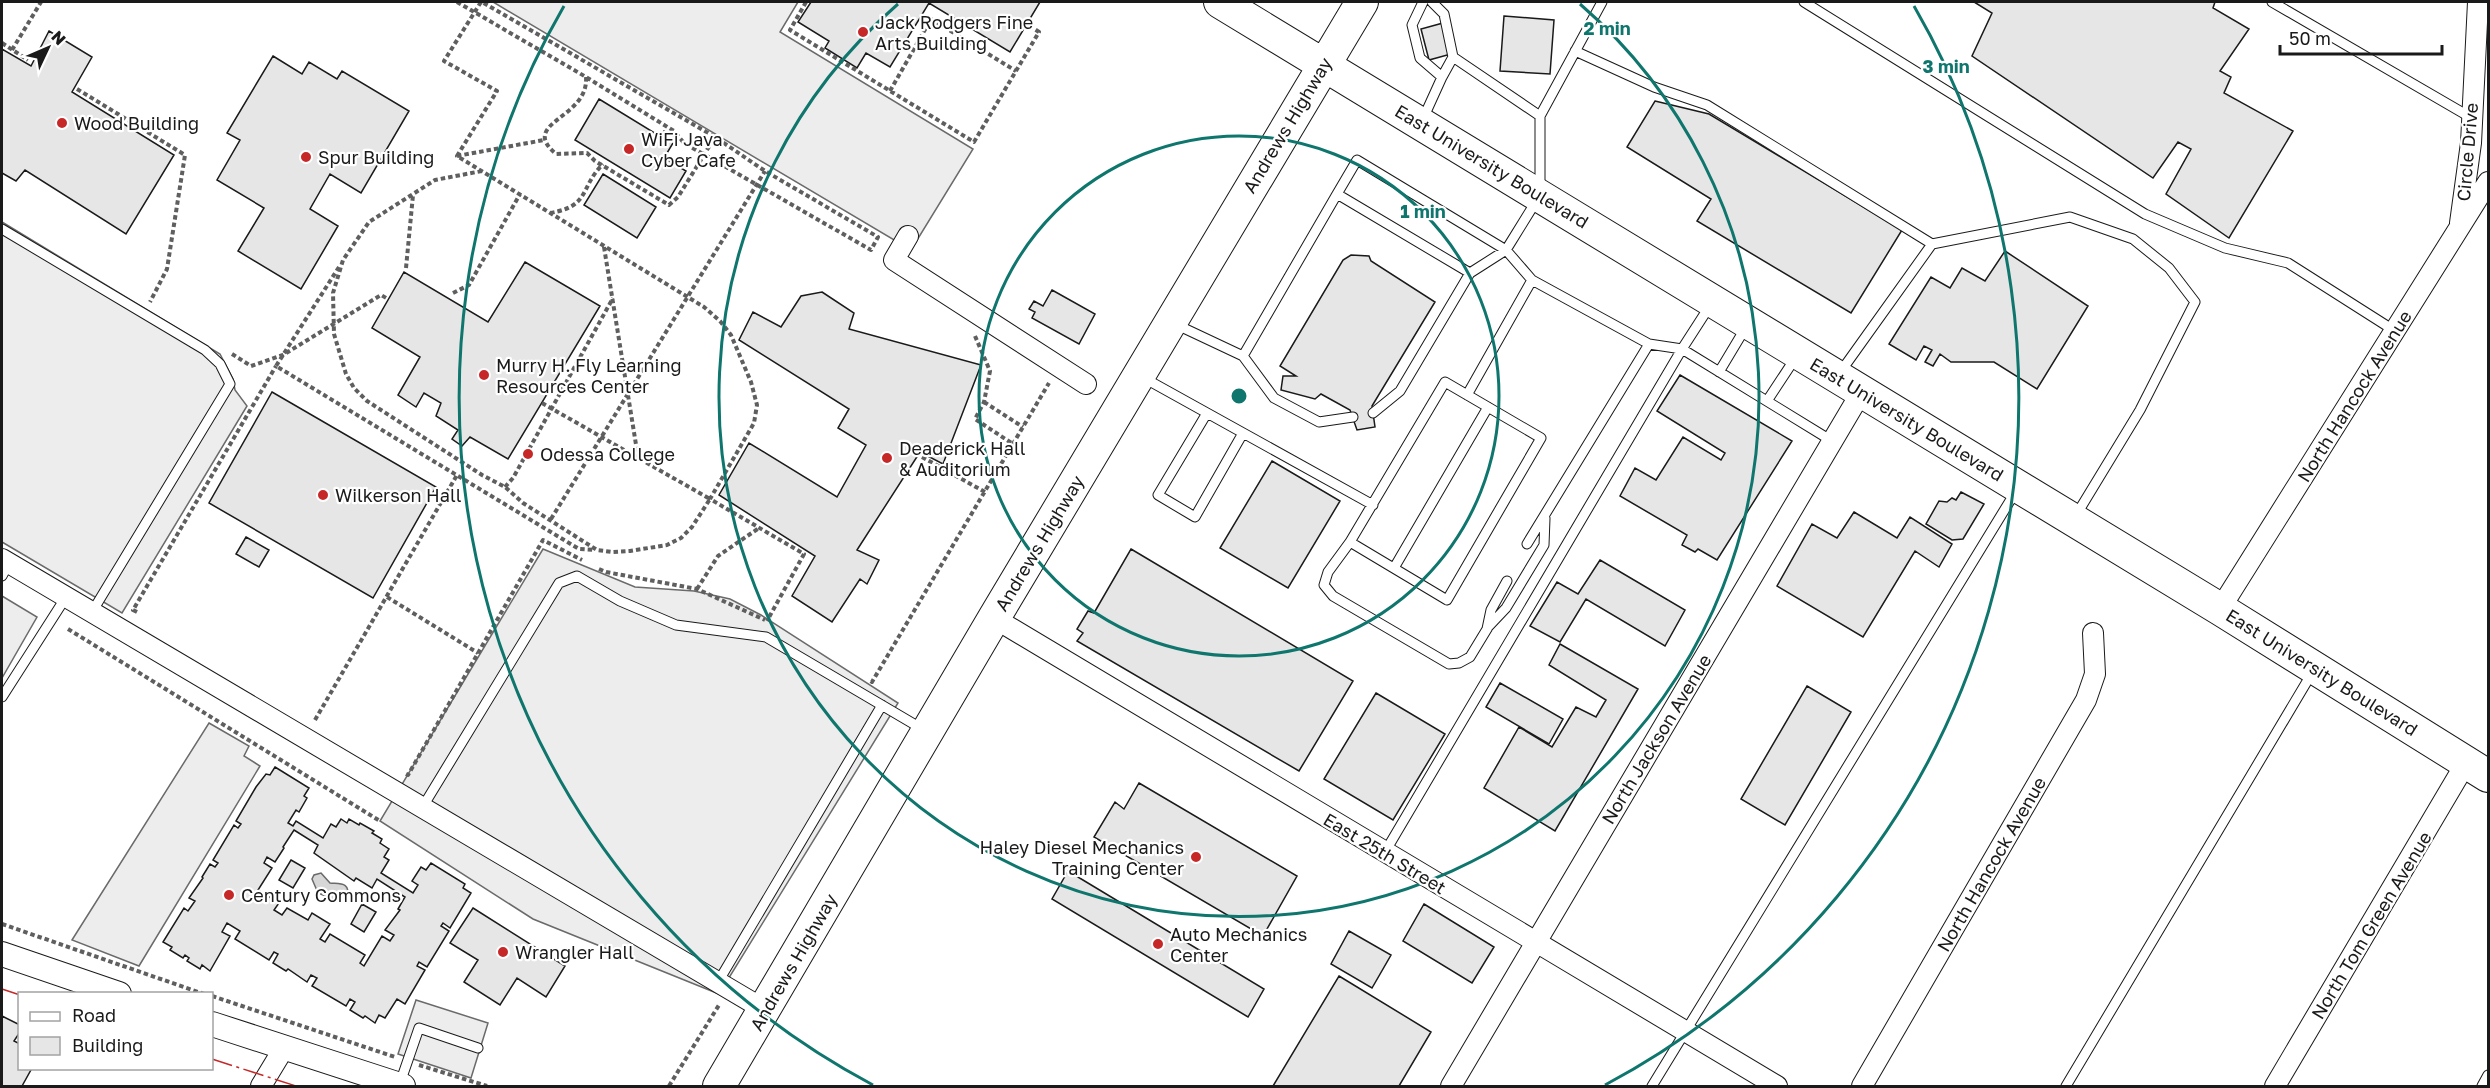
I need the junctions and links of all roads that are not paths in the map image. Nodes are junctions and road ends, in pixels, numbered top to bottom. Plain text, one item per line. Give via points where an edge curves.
1 (1221, 2) edge
2 (1362, 2) edge
3 (1423, 2) edge
4 (1432, 2) edge
5 (1602, 2) edge
6 (1803, 2) edge
7 (2272, 2) edge
8 (2478, 2) edge
9 (1575, 51) junction
10 (1453, 57) junction
11 (1324, 64) junction
12 (1442, 77) junction
13 (1540, 116) junction
14 (2470, 117) junction
15 (1421, 123) junction
16 (2488, 182) edge
17 (1337, 194) junction
18 (1540, 195) junction
19 (2, 229) edge
20 (2458, 231) junction
21 (908, 236) dead end
22 (1932, 244) junction
23 (1506, 250) junction
24 (1470, 273) junction
25 (1533, 280) junction
26 (1714, 301) junction
27 (1170, 322) junction
28 (1748, 322) junction
29 (2395, 331) junction
30 (1649, 344) junction
31 (1682, 349) junction
32 (1799, 353) junction
33 (1243, 356) junction
34 (1719, 372) junction
35 (1139, 375) junction
36 (1850, 383) junction
37 (1086, 384) dead end
38 (1467, 395) junction
39 (1767, 401) junction
40 (1488, 407) junction
41 (1207, 413) junction
42 (1373, 413) dead end
43 (1353, 417) dead end
44 (1243, 433) junction
45 (1832, 441) junction
46 (2018, 486) junction
47 (1373, 505) junction
48 (1545, 517) junction
49 (2073, 520) junction
50 (1350, 542) junction
51 (1527, 544) dead end
52 (4, 566) edge
53 (1394, 568) junction
54 (1507, 580) dead end
55 (66, 597) junction
56 (2220, 609) junction
57 (92, 612) junction
58 (994, 618) junction
59 (1486, 629) junction
60 (2093, 633) dead end
61 (2315, 668) junction
62 (2, 697) edge
63 (882, 705) junction
64 (927, 732) junction
65 (2477, 770) edge
66 (422, 808) junction
67 (1385, 852) junction
68 (1536, 943) junction
69 (2, 954) edge
70 (724, 986) junction
71 (116, 992) edge
72 (765, 1010) junction
73 (213, 1024) edge
74 (1685, 1032) junction
75 (284, 1048) junction
76 (478, 1048) dead end
77 (2488, 1075) edge
78 (261, 1086) edge
79 (401, 1086) edge
80 (719, 1086) edge
81 (1451, 1086) edge
82 (1652, 1086) edge
83 (1777, 1086) edge
84 (1862, 1086) edge
85 (2066, 1086) edge
86 (2275, 1086) edge
87 (2482, 1086) edge

1 - 11 main road, East University Boulevard
2 - 11 main road, Andrews Highway
3 - 12 lane via 1412,25 1420,58
4 - 10 lane via 1444,14
5 - 9 lane
6 - 29 lane via 2145,214 2225,248 2288,263
7 - 14 lane
8 - 14 street, Circle Drive
9 - 13 lane
9 - 22 lane via 1654,87 1707,105
10 - 12 lane
10 - 13 lane
11 - 15 main road, East University Boulevard
11 - 27 main road, Andrews Highway
12 - 15 lane
13 - 18 lane
14 - 20 street, Circle Drive via 2471,143
15 - 18 main road, East University Boulevard
16 - 20 street, North Hancock Avenue
17 - 23 lane via 1357,160
17 - 24 lane
17 - 33 lane
18 - 23 lane
18 - 26 main road, East University Boulevard
19 - 57 lane via 205,350 220,364 230,384
20 - 29 street, North Hancock Avenue
21 - 37 street via 894,260
22 - 36 lane
22 - 49 lane via 2070,217 2133,239 2169,268 2194,302 2140,410
23 - 24 lane
23 - 25 lane
24 - 42 lane via 1400,390
25 - 30 lane
25 - 38 lane
26 - 28 main road, East University Boulevard
26 - 31 lane
27 - 33 lane
27 - 35 main road, Andrews Highway
28 - 32 main road, East University Boulevard
28 - 34 lane
29 - 56 street, North Hancock Avenue
30 - 31 lane
30 - 48 lane
31 - 34 lane
31 - 67 lane
32 - 36 main road, East University Boulevard
32 - 39 lane
33 - 43 lane via 1274,398 1319,422
34 - 39 lane
35 - 41 lane
35 - 58 main road, Andrews Highway
36 - 45 street, North Jackson Avenue
36 - 46 main road, East University Boulevard
38 - 40 lane
38 - 47 lane via 1445,382
39 - 45 lane
40 - 53 lane
40 - 53 lane via 1540,438 1447,600
41 - 44 lane
41 - 44 lane via 1158,495 1196,516
44 - 47 lane
45 - 68 street, North Jackson Avenue
46 - 49 main road, East University Boulevard
46 - 74 lane
47 - 50 lane
48 - 51 lane
48 - 59 lane via 1544,545 1506,608
49 - 56 main road, East University Boulevard
50 - 53 lane
50 - 59 lane via 1328,572 1324,585 1333,596 1449,663 1470,657
52 - 55 street
54 - 59 lane
55 - 57 street
55 - 62 lane
56 - 61 main road, East University Boulevard
57 - 66 street
58 - 64 main road, Andrews Highway
58 - 67 street, East 25th Street
60 - 84 street, North Hancock Avenue via 2095,674 2086,699
61 - 65 main road, East University Boulevard
61 - 85 lane
63 - 64 lane
63 - 66 lane via 766,637 676,625 620,601 576,576 559,583
63 - 70 lane
64 - 72 main road, Andrews Highway
65 - 86 street, North Tom Green Avenue
66 - 70 street
67 - 68 street, East 25th Street
68 - 74 street, East 25th Street
68 - 81 street, North Jackson Avenue
69 - 71 street
70 - 72 street
72 - 80 main road, Andrews Highway
73 - 75 street
74 - 82 lane
74 - 83 street, East 25th Street
75 - 78 street
75 - 79 street
76 - 79 lane via 419,1028
77 - 87 lane

